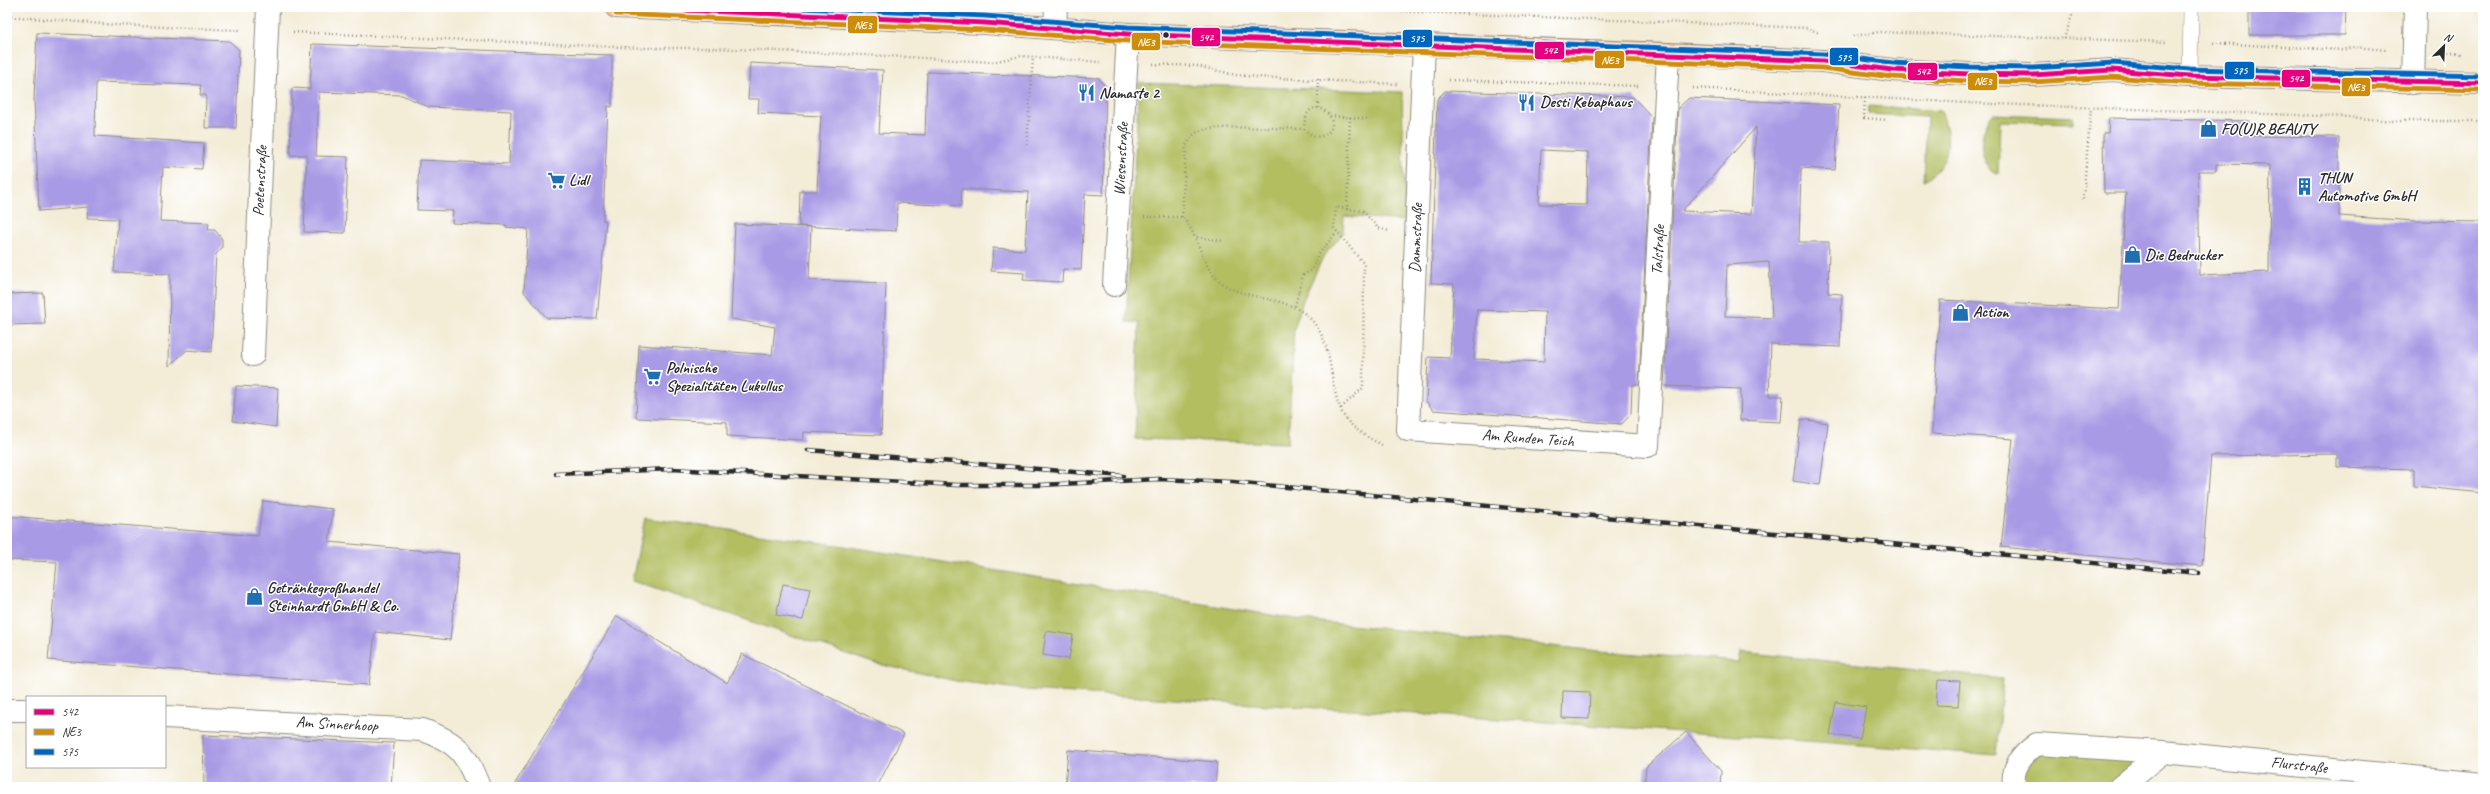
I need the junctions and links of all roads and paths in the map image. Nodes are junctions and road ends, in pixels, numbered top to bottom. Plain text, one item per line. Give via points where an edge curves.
1 (268, 7) edge
2 (616, 7) edge
3 (1298, 7) edge
4 (2075, 7) edge
5 (2191, 7) edge
6 (2415, 7) edge
7 (700, 8) edge
8 (7, 16) edge
9 (1055, 18) edge
10 (267, 32) junction
11 (1820, 33) dead end
12 (1128, 34) junction
13 (1848, 37) dead end
14 (2064, 38) junction
15 (2191, 42) junction
16 (1424, 45) junction
17 (2414, 51) junction
18 (2455, 52) dead end
19 (1668, 54) junction
20 (1033, 57) junction
21 (1126, 64) junction
22 (2190, 76) junction
23 (1318, 79) junction
24 (2413, 83) junction
25 (2483, 83) edge
26 (1422, 85) junction
27 (1666, 87) junction
28 (1865, 98) junction
29 (1318, 108) junction
30 (2091, 108) junction
31 (1330, 116) junction
32 (1350, 117) junction
33 (1370, 119) dead end
34 (1888, 120) dead end
35 (2483, 121) edge
36 (1304, 129) junction
37 (1027, 145) dead end
38 (2083, 198) dead end
39 (1347, 209) junction
40 (1182, 217) junction
41 (1118, 218) junction
42 (1337, 232) junction
43 (1197, 237) junction
44 (1416, 237) junction
45 (1224, 241) dead end
46 (1114, 285) dead end
47 (1295, 306) junction
48 (253, 355) dead end
49 (1341, 408) junction
50 (1408, 430) joint
51 (1382, 445) dead end
52 (1648, 446) joint
53 (7, 710) edge
54 (26, 710) edge
55 (166, 717) edge
56 (2163, 752) junction
57 (2483, 784) edge
58 (479, 787) edge
59 (2014, 787) edge
60 (2120, 787) edge

1 - 10 street, Poetenstraße
2 - 7 main road
3 - 11 path via 1807,28
4 - 14 path
5 - 15 lane
6 - 17 street
7 - 9 main road
8 - 10 path via 114,25
9 - 12 main road
10 - 20 path via 642,48 713,48 992,62 1021,56
10 - 48 street, Poetenstraße
12 - 16 main road
12 - 21 street, Wiesenstraße
13 - 14 path via 1879,32
14 - 15 path
15 - 17 path
15 - 22 lane
16 - 19 main road
16 - 26 street, Dammstraße
17 - 18 path
17 - 24 street
19 - 22 main road via 1823,62 1892,70 1969,74 2033,75 2112,70
19 - 27 street, Talstraße
20 - 21 path
20 - 37 path
21 - 23 path via 1197,66 1236,75
21 - 41 street, Wiesenstraße
22 - 24 main road
23 - 26 path
23 - 29 path
24 - 25 main road
26 - 27 path via 1458,78
26 - 44 street, Dammstraße
27 - 28 path
27 - 52 street, Talstraße
28 - 30 path
28 - 34 path via 1864,118
29 - 31 path via 1325,110
29 - 36 path via 1310,111 1304,118
30 - 35 path via 2349,117 2392,121
30 - 38 path
31 - 32 path
31 - 36 path via 1332,124 1323,136 1315,136
32 - 33 path
32 - 39 path
36 - 40 path via 1216,128 1199,131 1192,136 1186,146
39 - 42 path via 1336,207 1334,228
39 - 44 path via 1363,211 1378,228
40 - 41 path
40 - 43 path
41 - 46 street, Wiesenstraße
42 - 47 path via 1317,256 1312,270 1303,275
42 - 49 path via 1364,264 1363,388
43 - 45 path
43 - 47 path via 1209,269 1222,283 1235,290
44 - 50 street, Dammstraße
47 - 49 path via 1308,316 1327,346
49 - 51 path via 1345,416 1362,433
50 - 52 street, Am Runden Teich
53 - 54 street
55 - 58 street, Am Sinnerhoop via 423,730 448,739 468,760
56 - 57 street, Flurstraße
56 - 59 street, Flurstraße via 2037,744 2024,753 2016,767
56 - 60 street

